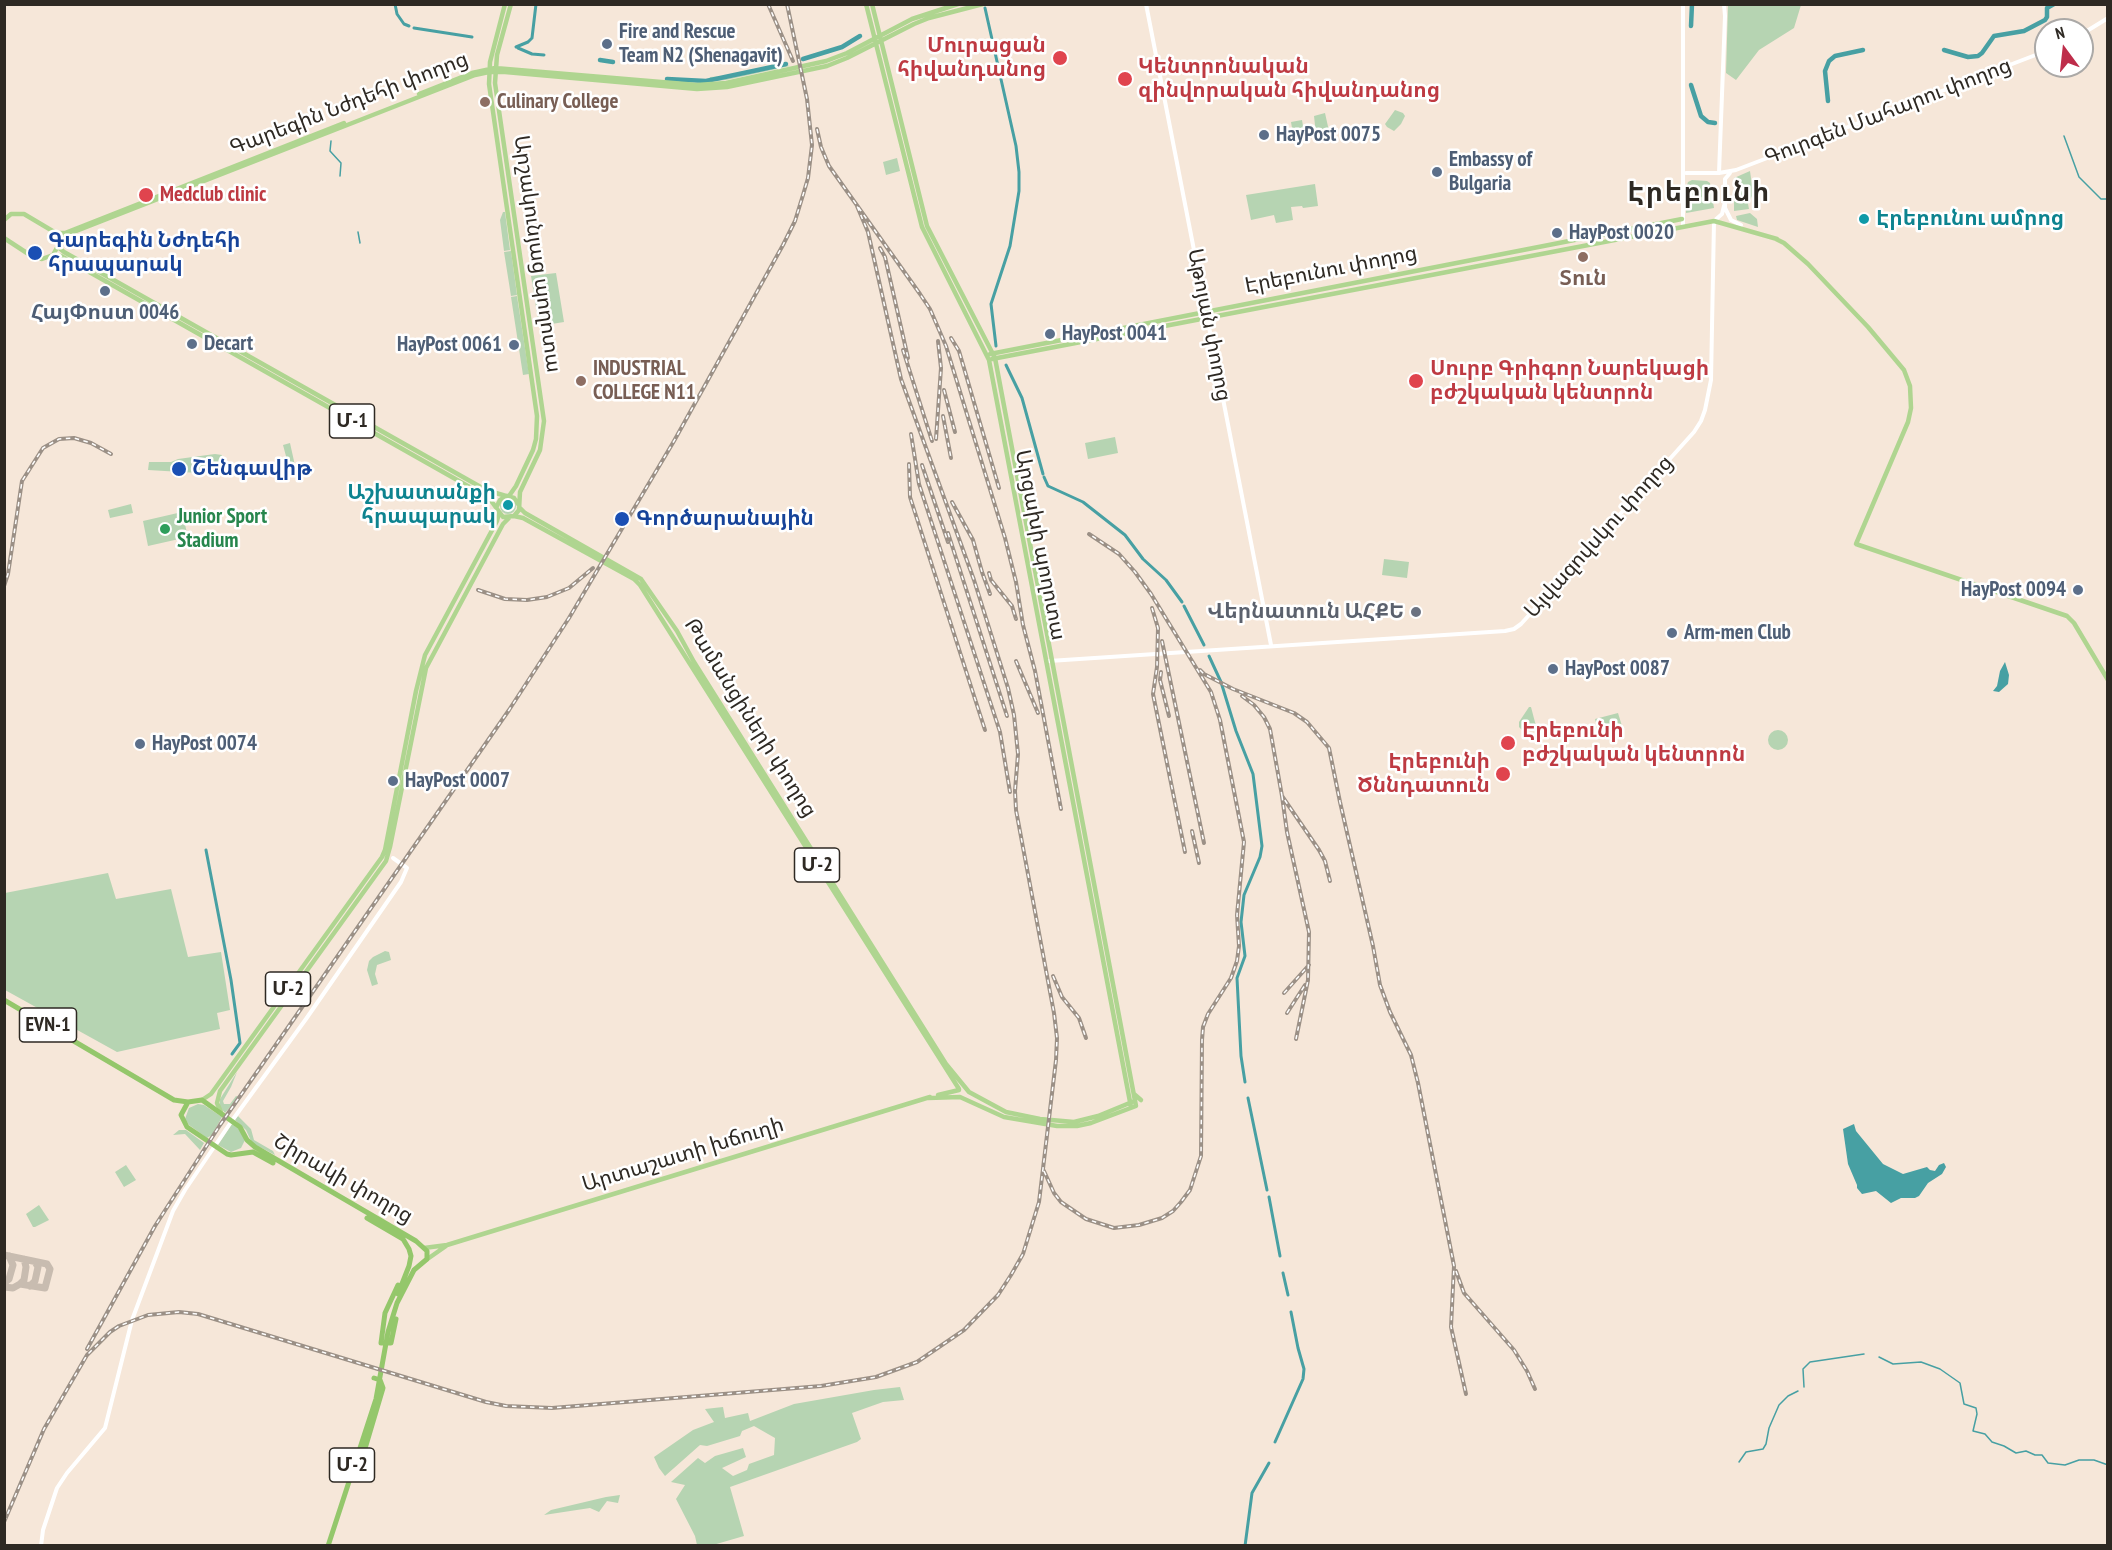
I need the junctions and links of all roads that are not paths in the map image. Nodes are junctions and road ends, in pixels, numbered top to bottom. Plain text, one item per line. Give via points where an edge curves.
1 (505, 4) edge
2 (511, 4) edge
3 (866, 4) edge
4 (872, 4) edge
5 (958, 4) edge
6 (983, 4) edge
7 (1146, 4) edge
8 (1683, 4) edge
9 (1724, 4) edge
10 (2108, 18) edge
11 (2094, 27) edge
12 (877, 40) junction
13 (2034, 56) edge
14 (492, 70) junction
15 (502, 155) junction
16 (1683, 167) junction
17 (1730, 172) junction
18 (1686, 173) junction
19 (1719, 173) junction
20 (1682, 179) junction
21 (1725, 179) junction
22 (1725, 202) junction
23 (5, 218) edge
24 (1682, 219) junction
25 (1714, 221) junction
26 (1707, 222) junction
27 (1683, 226) junction
28 (1740, 226) junction
29 (56, 233) junction
30 (1713, 233) junction
31 (4, 238) edge
32 (58, 244) junction
33 (54, 255) junction
34 (523, 274) junction
35 (517, 275) junction
36 (1207, 315) junction
37 (991, 357) junction
38 (540, 389) junction
39 (533, 390) junction
40 (536, 439) junction
41 (543, 440) junction
42 (507, 496) junction
43 (519, 506) junction
44 (498, 511) junction
45 (511, 517) junction
46 (473, 565) junction
47 (480, 568) junction
48 (441, 626) junction
49 (447, 630) junction
50 (1271, 645) junction
51 (428, 657) junction
52 (1048, 661) junction
53 (2108, 680) edge
54 (389, 852) junction
55 (4, 1002) edge
56 (961, 1089) junction
57 (969, 1092) junction
58 (1131, 1092) junction
59 (963, 1097) junction
60 (928, 1098) junction
61 (202, 1101) junction
62 (188, 1102) junction
63 (1135, 1103) junction
64 (1123, 1106) junction
65 (182, 1113) junction
66 (222, 1114) junction
67 (1040, 1121) junction
68 (1057, 1123) junction
69 (247, 1140) junction
70 (241, 1152) junction
71 (447, 1245) junction
72 (423, 1247) junction
73 (411, 1255) junction
74 (424, 1261) junction
75 (409, 1266) junction
76 (411, 1275) junction
77 (387, 1332) junction
78 (376, 1381) junction
79 (41, 1545) edge
80 (326, 1545) edge

1 - 14 main road, Արշակունյաց պողոտա
2 - 14 main road, Արշակունյաց պողոտա
3 - 12 main road, Արցախի պողոտա
4 - 12 main road, Արցախի պողոտա
5 - 12 main road via 928,13
6 - 12 main road via 929,18
7 - 36 main road, Աթոյան փողոց
8 - 16 main road
9 - 19 main road
10 - 11 main road
12 - 14 main road, Գարեգին Նժդեհի փողոց via 847,56 727,85
12 - 37 main road, Արցախի պողոտա via 919,220
13 - 17 main road, Գուրգեն Մահարու փողոց
14 - 15 main road, Արշակունյաց պողոտա
14 - 29 main road, Գարեգին Նժդեհի փողոց via 465,75
14 - 32 main road, Գարեգին Նժդեհի փողոց via 75,232
15 - 34 main road, Արշակունյաց պողոտա
15 - 35 main road, Արշակունյաց պողոտա
16 - 18 main road
16 - 20 main road
17 - 19 main road, Գուրգեն Մահարու փողոց
17 - 21 main road
18 - 19 main road, Գուրգեն Մահարու փողոց
18 - 20 main road
19 - 21 main road
20 - 24 main road
21 - 22 main road
22 - 25 main road via 1721,216
22 - 28 main road via 1729,217
23 - 29 main road via 24,213
24 - 27 main road
24 - 36 main road, Էրեբունու փողոց
25 - 26 main road, Էրեբունու փողոց
25 - 28 main road
25 - 30 main road, Այվազովսկու փողոց
26 - 27 main road, Էրեբունու փողոց
26 - 30 main road, Այվազովսկու փողոց
27 - 36 main road, Էրեբունու փողոց
28 - 53 main road via 1777,239 1808,264 1904,370 1910,386 1908,422 1856,544 2067,616
29 - 32 main road
30 - 50 main road, Այվազովսկու փողոց via 1711,380 1701,421 1521,624 1504,631
31 - 33 main road via 36,258
32 - 33 main road
32 - 42 main road, Մ-1 via 64,252 486,490
33 - 44 main road, Մ-1 via 71,261 489,498
34 - 35 main road
34 - 38 main road, Արշակունյաց պողոտա
35 - 39 main road, Արշակունյաց պողոտա
36 - 37 main road, Էրեբունու փողոց
36 - 50 main road, Աթոյան փողոց
37 - 52 main road, Արցախի պողոտա
38 - 39 main road
38 - 41 main road, Արշակունյաց պողոտա
39 - 40 main road, Արշակունյաց պողոտա
40 - 41 main road
40 - 42 main road, Արշակունյաց պողոտա via 529,460
41 - 43 main road, Արշակունյաց պողոտա via 519,494
42 - 43 main road via 516,499
42 - 44 main road via 500,500
43 - 45 main road
43 - 56 main road, Թամանցիների փողոց / Մ-2 via 641,579
44 - 45 main road
44 - 46 main road, Մ-2 via 497,521
45 - 47 main road, Մ-2 via 503,524
45 - 56 main road, Թամանցիների փողոց / Մ-2 via 522,518 640,585
46 - 47 main road
46 - 48 main road, Մ-2
47 - 49 main road, Մ-2
48 - 49 main road via 442,631
48 - 51 main road, Մ-2
49 - 51 main road, Մ-2
50 - 52 main road, Այվազովսկու փողոց
51 - 54 main road, Մ-2 via 416,691
52 - 58 main road, Արցախի պողոտա
54 - 61 main road, Մ-2 via 217,1087
54 - 66 main road, Մ-2 via 220,1091 217,1103
54 - 79 main road via 407,868 401,882 231,1122 173,1211 132,1320 105,1428 57,1488
55 - 62 highway, Շիրակի փողոց / EVN-1 via 174,1100
55 - 65 highway, Շիրակի փողոց / EVN-1 via 172,1102
56 - 57 main road, Թամանցիների փողոց / Մ-2
56 - 59 main road, Թամանցիների փողոց / Մ-2
56 - 60 main road, Արտաշատի խճուղի / Մ-2
57 - 59 main road
57 - 67 main road, Թամանցիների փողոց via 1006,1112
58 - 63 main road
58 - 63 main road, Արցախի պողոտա
58 - 64 main road
59 - 60 main road, Արտաշատի խճուղի / Մ-2
59 - 67 main road via 1004,1117
60 - 71 main road, Արտաշատի խճուղի / Մ-2
61 - 62 highway, Շիրակի փողոց
61 - 66 highway, Շիրակի փողոց
62 - 65 highway
63 - 64 main road
63 - 68 main road via 1091,1123
64 - 68 main road via 1086,1120
65 - 70 highway, Շիրակի փողոց via 188,1127 217,1148 231,1155
66 - 69 highway, Շիրակի փողոց via 244,1132
67 - 68 main road
69 - 70 highway, Շիրակի փողոց
69 - 72 highway, Շիրակի փողոց
70 - 73 highway, Շիրակի փողոց via 256,1153 396,1234 406,1242
71 - 72 main road, Արտաշատի խճուղի / Մ-2
71 - 74 main road, Արտաշատի խճուղի / Մ-2
72 - 73 highway, Արտաշատի խճուղի / Մ-2 via 416,1247
72 - 74 highway via 428,1253
73 - 74 highway via 415,1262
73 - 75 highway, Արտաշատի խճուղի / Մ-2
74 - 76 highway, Արտաշատի խճուղի / Մ-2
75 - 76 highway via 388,1306 381,1343 391,1343
75 - 77 highway, Արտաշատի խճուղի / Մ-2
76 - 77 highway, Արտաշատի խճուղի / Մ-2
77 - 78 highway, Արտաշատի խճուղի / Մ-2
78 - 80 highway, Արտաշատի խճուղի / Մ-2
78 - 80 highway, Արտաշատի խճուղի / Մ-2 via 371,1414

